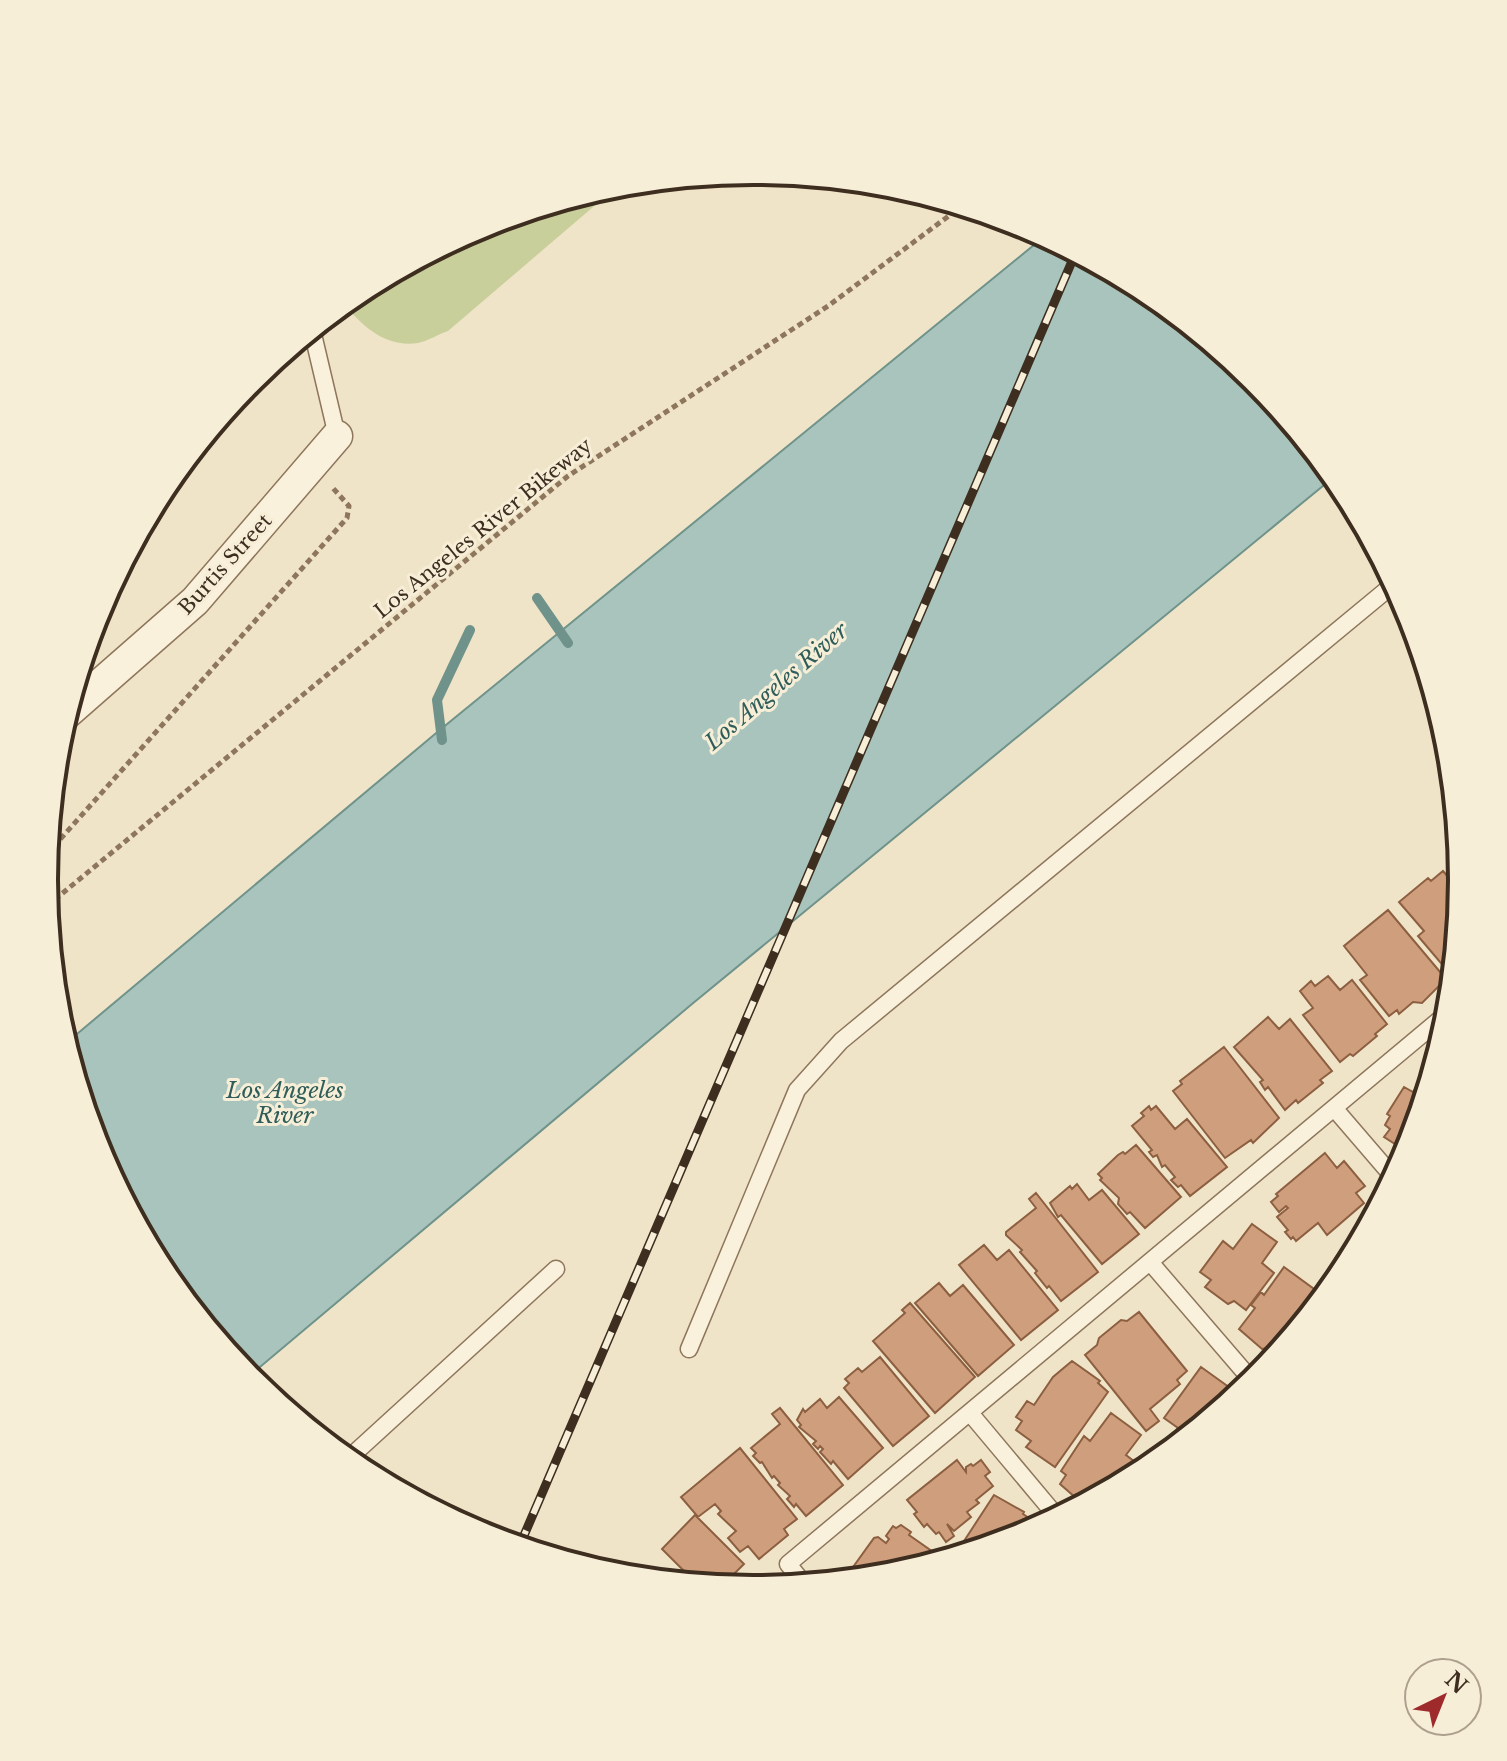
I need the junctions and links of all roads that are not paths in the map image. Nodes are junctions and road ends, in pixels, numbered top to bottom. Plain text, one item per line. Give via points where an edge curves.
1 (315, 342) edge
2 (337, 436) joint
3 (1385, 591) edge
4 (82, 700) edge
5 (1434, 1024) edge
6 (1334, 1108) junction
7 (1386, 1169) edge
8 (1150, 1262) junction
9 (556, 1269) dead end
10 (689, 1349) dead end
11 (1245, 1372) edge
12 (970, 1413) junction
13 (356, 1451) edge
14 (1050, 1509) edge
15 (797, 1575) edge

1 - 2 lane
2 - 4 street, Burtis Street via 195,601
3 - 10 lane via 841,1041 797,1090
5 - 6 lane
6 - 7 lane
6 - 8 lane
8 - 11 lane
8 - 12 lane
9 - 13 lane
12 - 14 lane
12 - 15 lane via 788,1564

